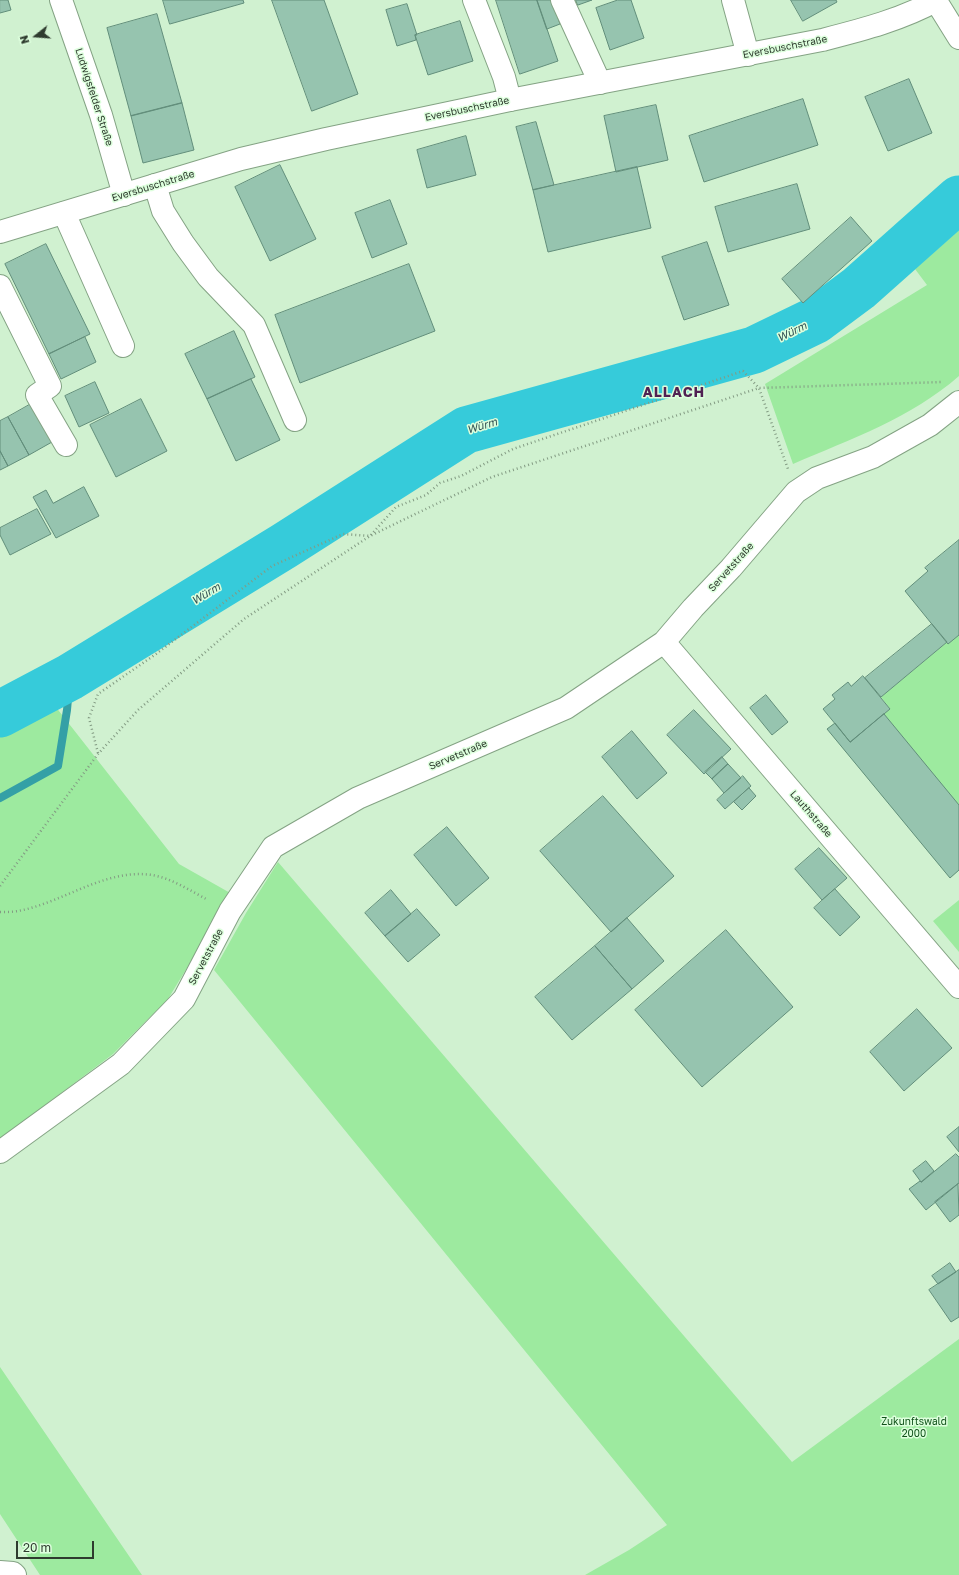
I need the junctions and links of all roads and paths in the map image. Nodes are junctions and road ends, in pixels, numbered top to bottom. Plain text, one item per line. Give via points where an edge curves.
1 (61, 0) edge
2 (474, 0) edge
3 (562, 0) edge
4 (733, 0) edge
5 (937, 0) edge
6 (959, 38) edge
7 (748, 54) junction
8 (600, 83) junction
9 (510, 100) junction
10 (155, 185) junction
11 (124, 195) junction
12 (64, 212) junction
13 (0, 232) edge
14 (0, 286) edge
15 (123, 346) dead end
16 (951, 382) dead end
17 (759, 388) junction
18 (959, 402) edge
19 (295, 420) dead end
20 (66, 445) dead end
21 (796, 492) junction
22 (370, 536) junction
23 (664, 642) junction
24 (98, 754) junction
25 (0, 886) edge
26 (201, 896) dead end
27 (0, 912) edge
28 (959, 987) edge
29 (0, 1152) edge
30 (0, 1572) edge
31 (15, 1575) edge

1 - 11 street, Ludwigsfelder Straße via 102,115
2 - 9 street via 504,77
3 - 8 street
4 - 7 street
5 - 6 street
5 - 7 street, Eversbuschstraße via 867,29
7 - 8 street, Eversbuschstraße
8 - 9 street, Eversbuschstraße
9 - 10 street, Eversbuschstraße via 326,139
10 - 11 street, Eversbuschstraße
10 - 19 street via 164,211 183,243 208,277 254,325
11 - 12 street, Eversbuschstraße
12 - 13 street, Eversbuschstraße
12 - 15 street
14 - 20 street via 50,386 37,395
16 - 17 path
17 - 21 path
17 - 22 path via 492,477
17 - 22 path via 743,371 513,449 461,476 440,483 426,496 396,507
18 - 21 street, Servetstraße via 924,429 873,456 817,478
21 - 23 street, Servetstraße
22 - 24 path via 244,618 138,710
22 - 24 path via 342,534 272,566 156,654 98,694 89,718
23 - 28 street, Lauthstraße
23 - 29 street, Servetstraße via 566,708 358,798 274,848 230,911 184,999 121,1064
24 - 25 path
26 - 27 path via 153,875 127,874 99,882 56,900 18,911
30 - 31 street

